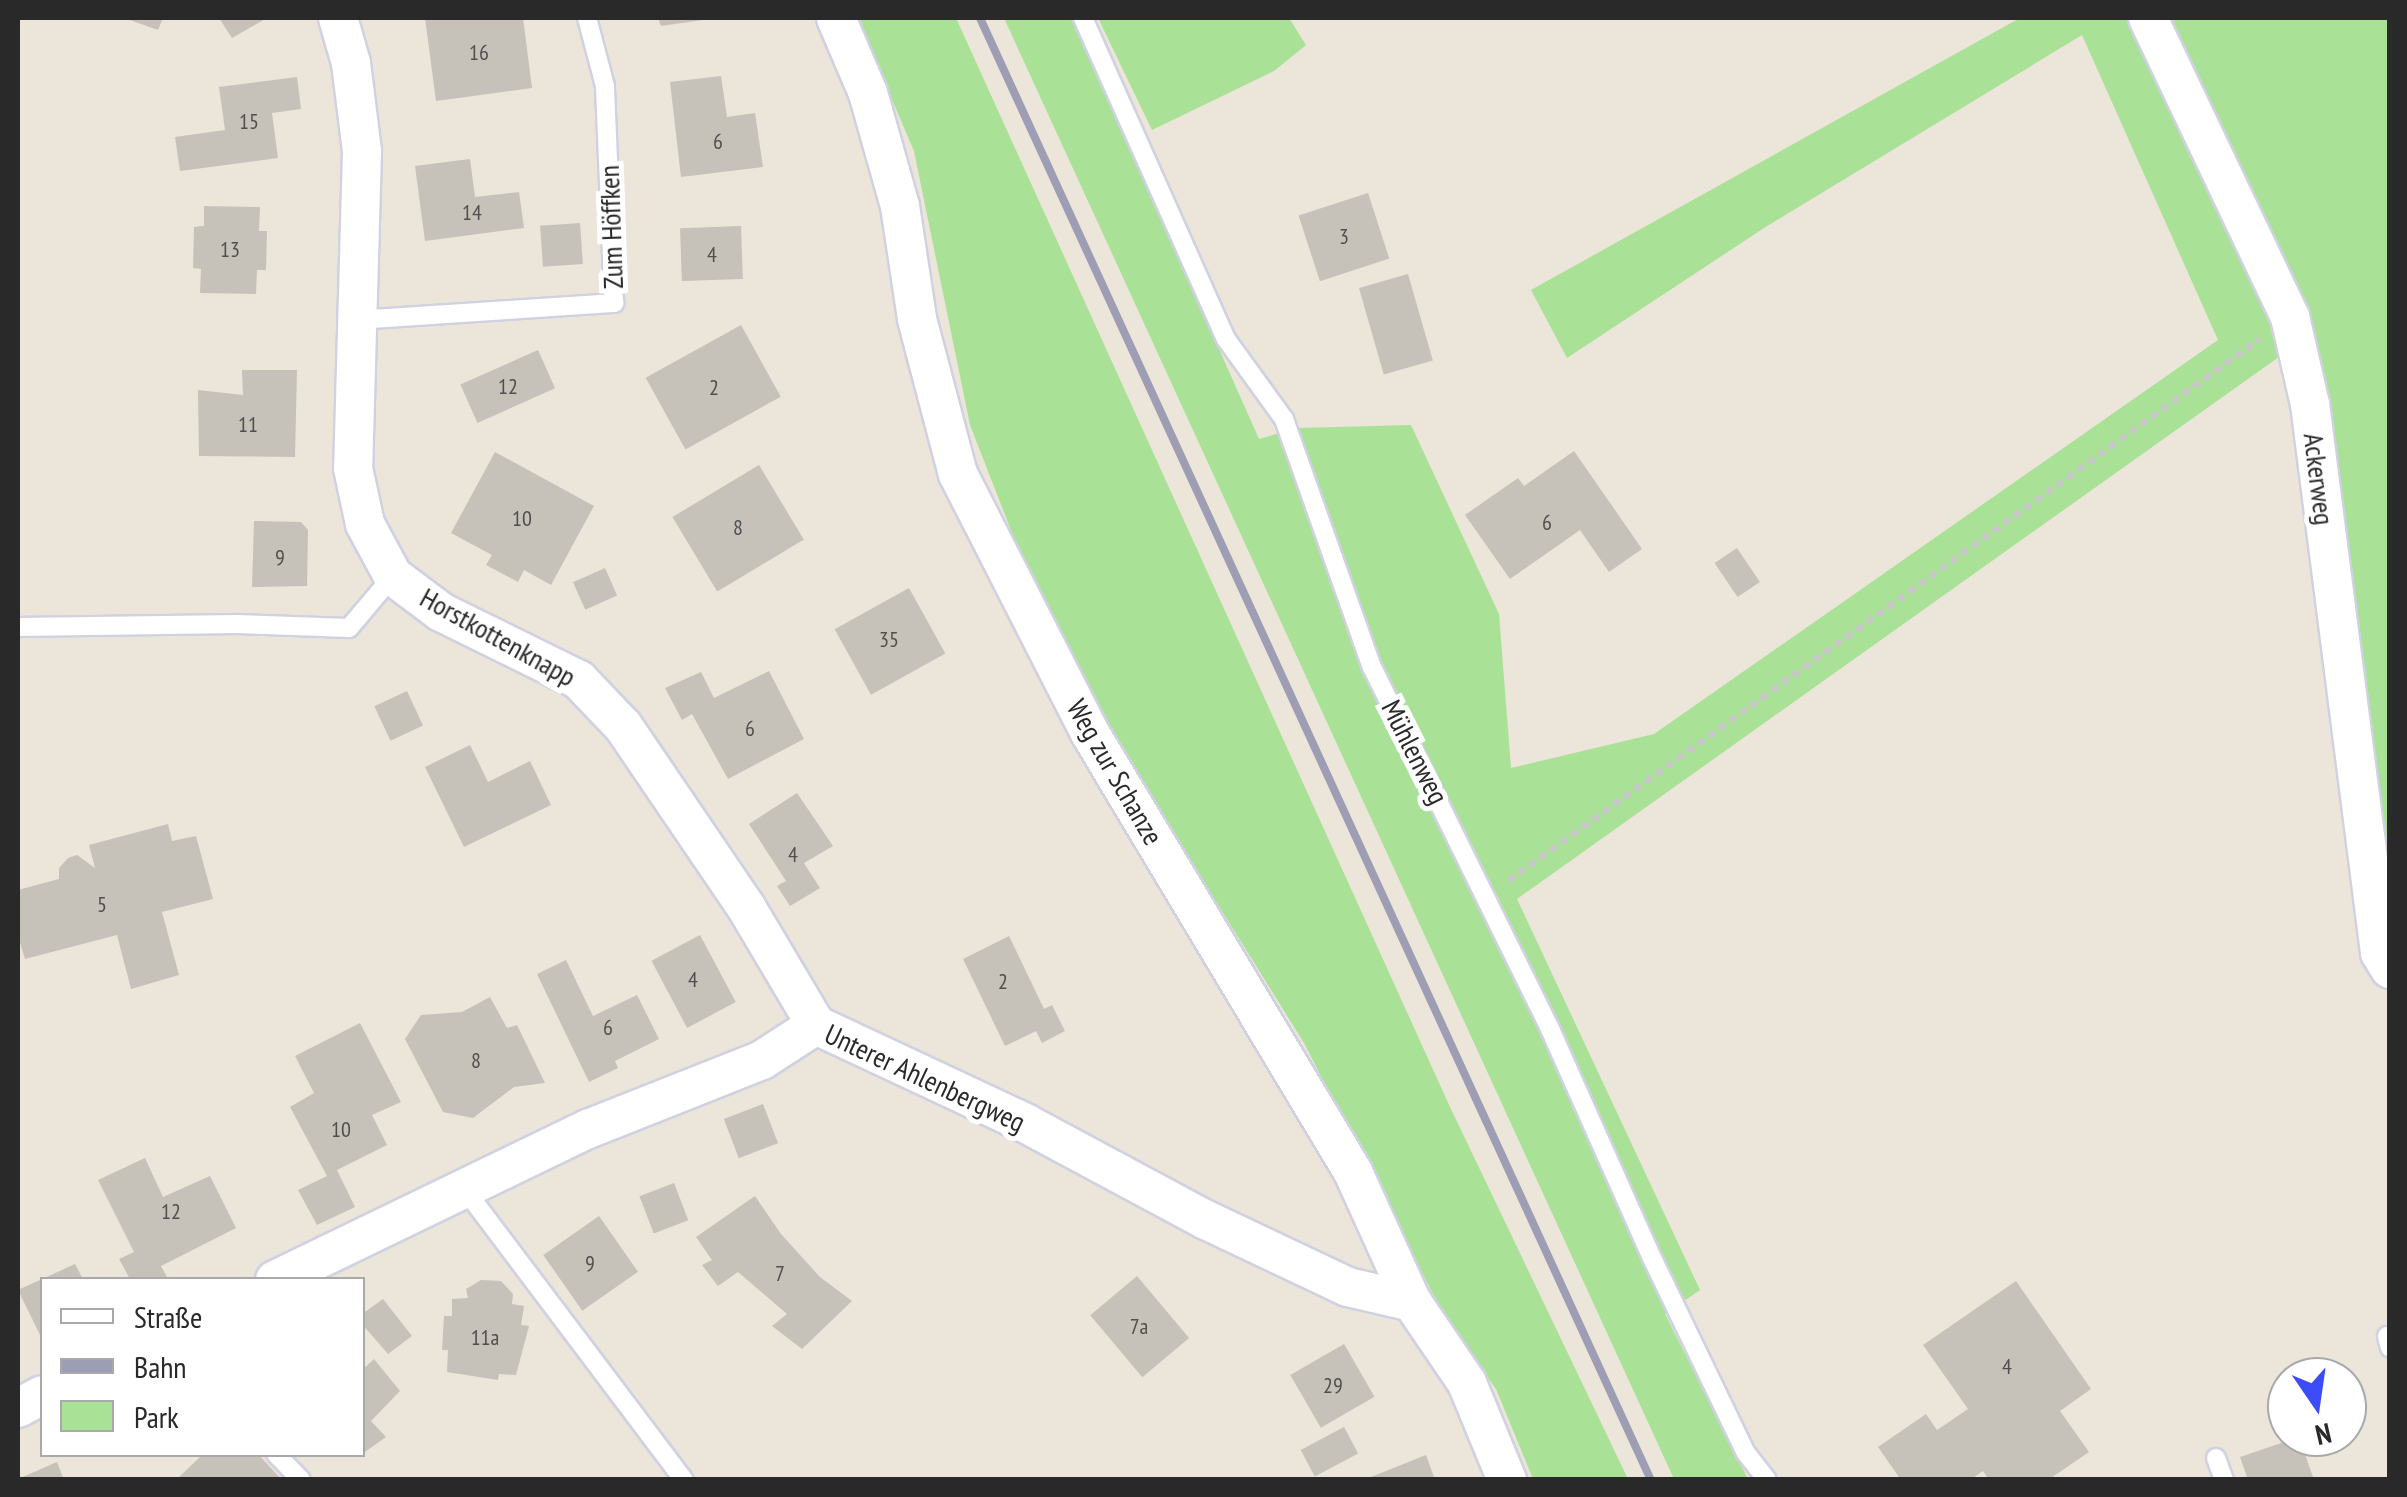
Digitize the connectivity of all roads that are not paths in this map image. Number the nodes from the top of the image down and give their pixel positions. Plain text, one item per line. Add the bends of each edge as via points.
1 (338, 18) edge
2 (587, 18) edge
3 (836, 18) edge
4 (1083, 18) edge
5 (2148, 18) edge
6 (358, 320) junction
7 (393, 576) junction
8 (18, 627) edge
9 (2390, 970) edge
10 (816, 1025) junction
11 (463, 1187) junction
12 (281, 1277) edge
13 (1412, 1302) junction
14 (40, 1396) edge
15 (18, 1408) edge
16 (279, 1457) edge
17 (2216, 1458) dead end
18 (301, 1480) edge
19 (684, 1480) edge
20 (1508, 1480) edge
21 (1767, 1480) edge
22 (2224, 1480) edge

1 - 6 street, Horstkottenknapp via 352,63 362,151
2 - 6 lane, Zum Höffken via 606,86 614,304
3 - 13 street, Weg zur Schanze via 868,93 900,206 917,319 958,474 1090,732 1354,1172
4 - 21 lane, Mühlenweg via 1226,339 1284,420 1372,667 1486,896 1686,1330 1746,1453
5 - 9 street, Ackerweg via 2290,318 2310,404 2380,953
6 - 7 street, Horstkottenknapp via 353,468 366,524
7 - 8 lane via 349,628
7 - 10 street, Horstkottenknapp via 440,612 580,680 623,726 746,907
10 - 11 street, Unterer Ahlenbergweg via 762,1060
10 - 13 street, Unterer Ahlenbergweg via 1348,1286
11 - 12 street, Unterer Ahlenbergweg
11 - 19 lane
13 - 20 street, Weg zur Schanze via 1467,1382
14 - 15 street
16 - 18 lane
17 - 22 lane

